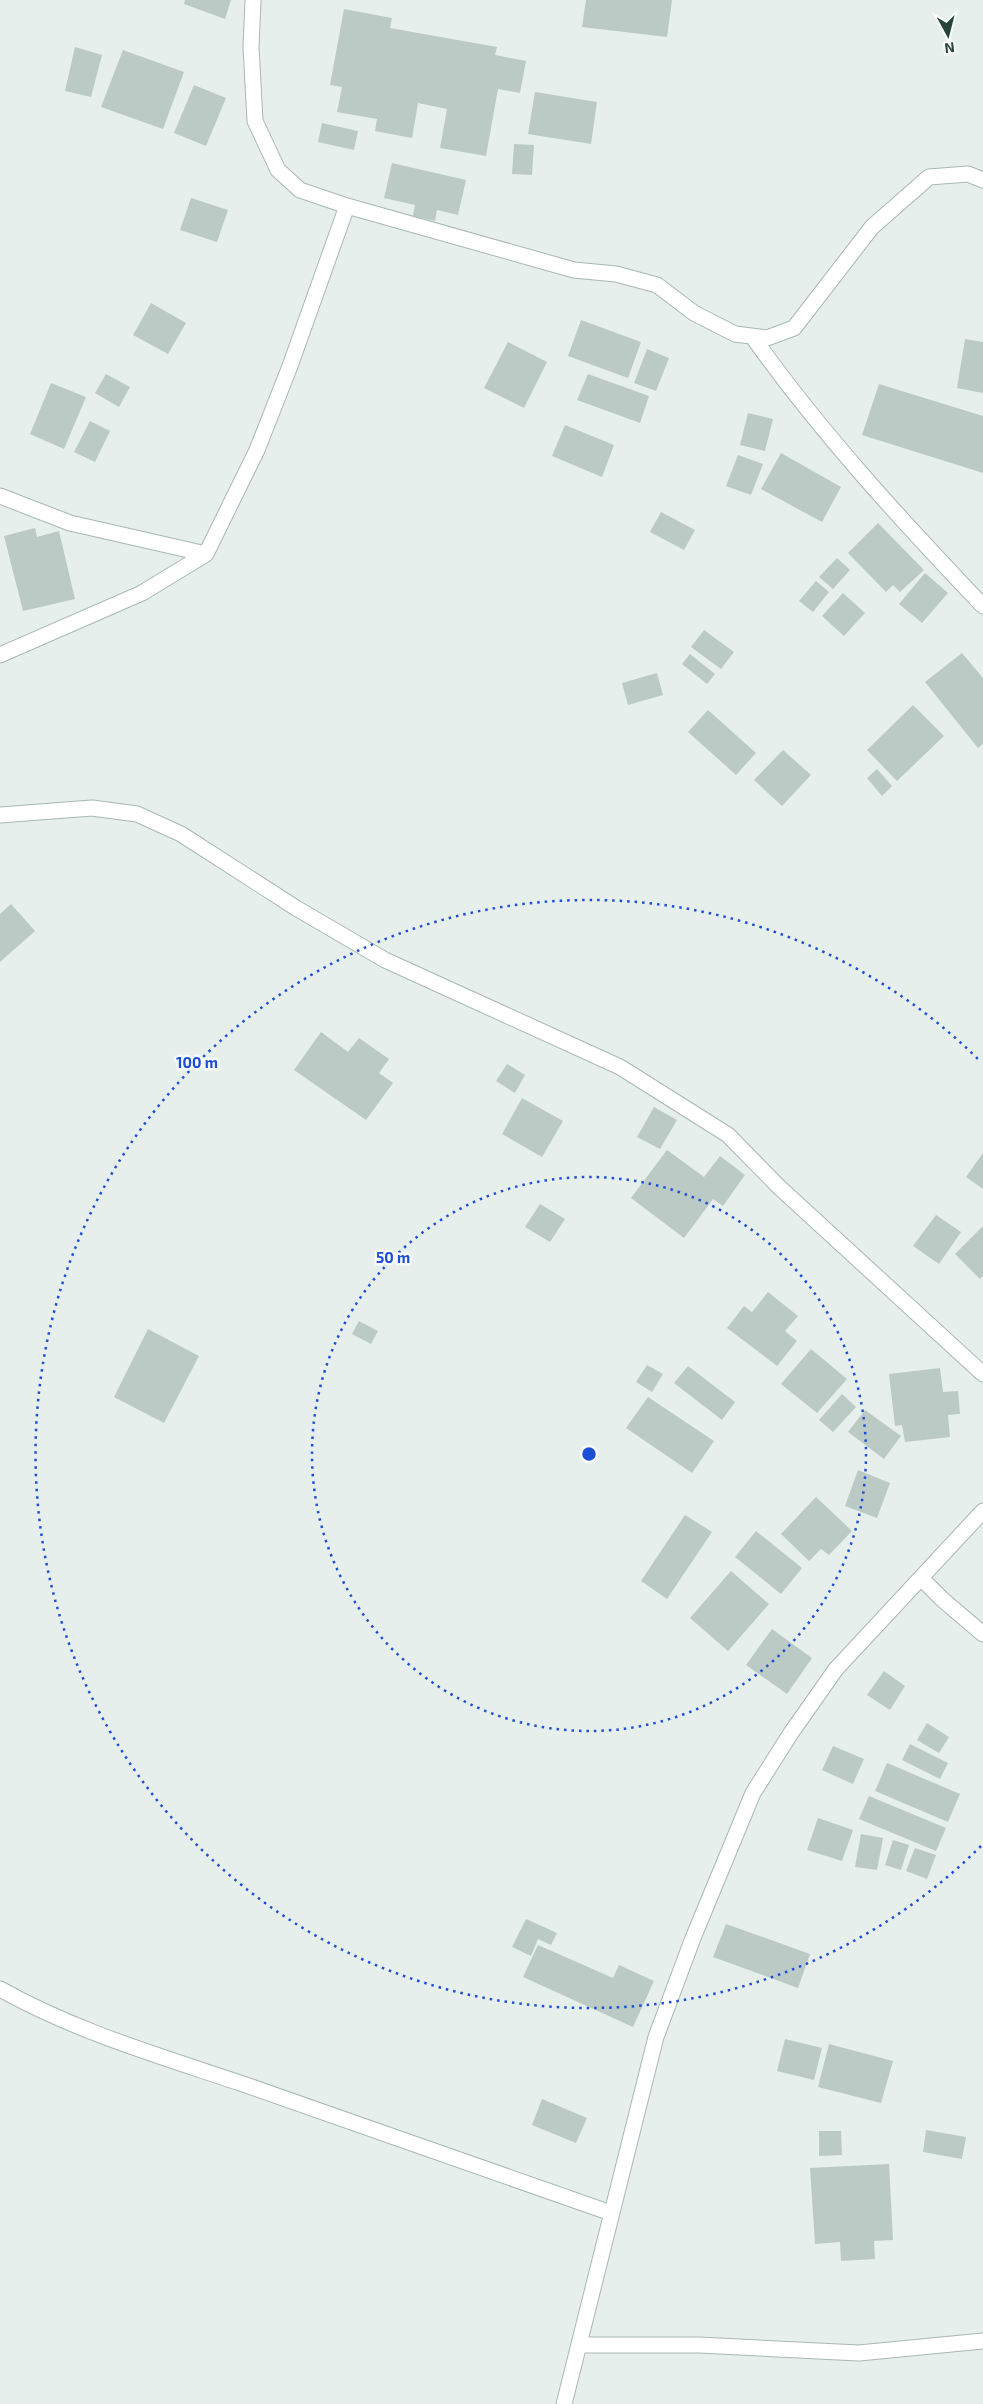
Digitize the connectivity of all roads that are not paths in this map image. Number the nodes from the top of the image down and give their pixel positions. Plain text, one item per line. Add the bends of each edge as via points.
1 (253, 0) edge
2 (983, 180) edge
3 (347, 206) junction
4 (752, 336) junction
5 (0, 496) edge
6 (206, 554) junction
7 (983, 606) edge
8 (0, 655) edge
9 (0, 815) edge
10 (983, 1374) edge
11 (983, 1512) edge
12 (921, 1578) junction
13 (983, 1634) edge
14 (0, 1990) edge
15 (611, 2213) junction
16 (983, 2341) edge
17 (579, 2345) junction
18 (564, 2404) edge

1 - 3 street via 251,47 255,121 278,170 300,190
2 - 4 street via 968,174 929,176 872,227 794,328 767,338
3 - 4 street via 574,270 616,274 657,285 694,313 735,334
3 - 6 street via 257,450
4 - 7 street via 784,381 835,442
5 - 6 street via 70,523
6 - 8 street via 142,593
9 - 10 street via 92,808 137,814 181,834 296,908 385,960 620,1067 728,1135
11 - 12 street
12 - 13 street
12 - 15 street via 836,1669 790,1733 753,1793 656,2037
14 - 15 street via 33,2008 122,2045
15 - 17 street
16 - 17 street via 859,2353 699,2345
17 - 18 street

